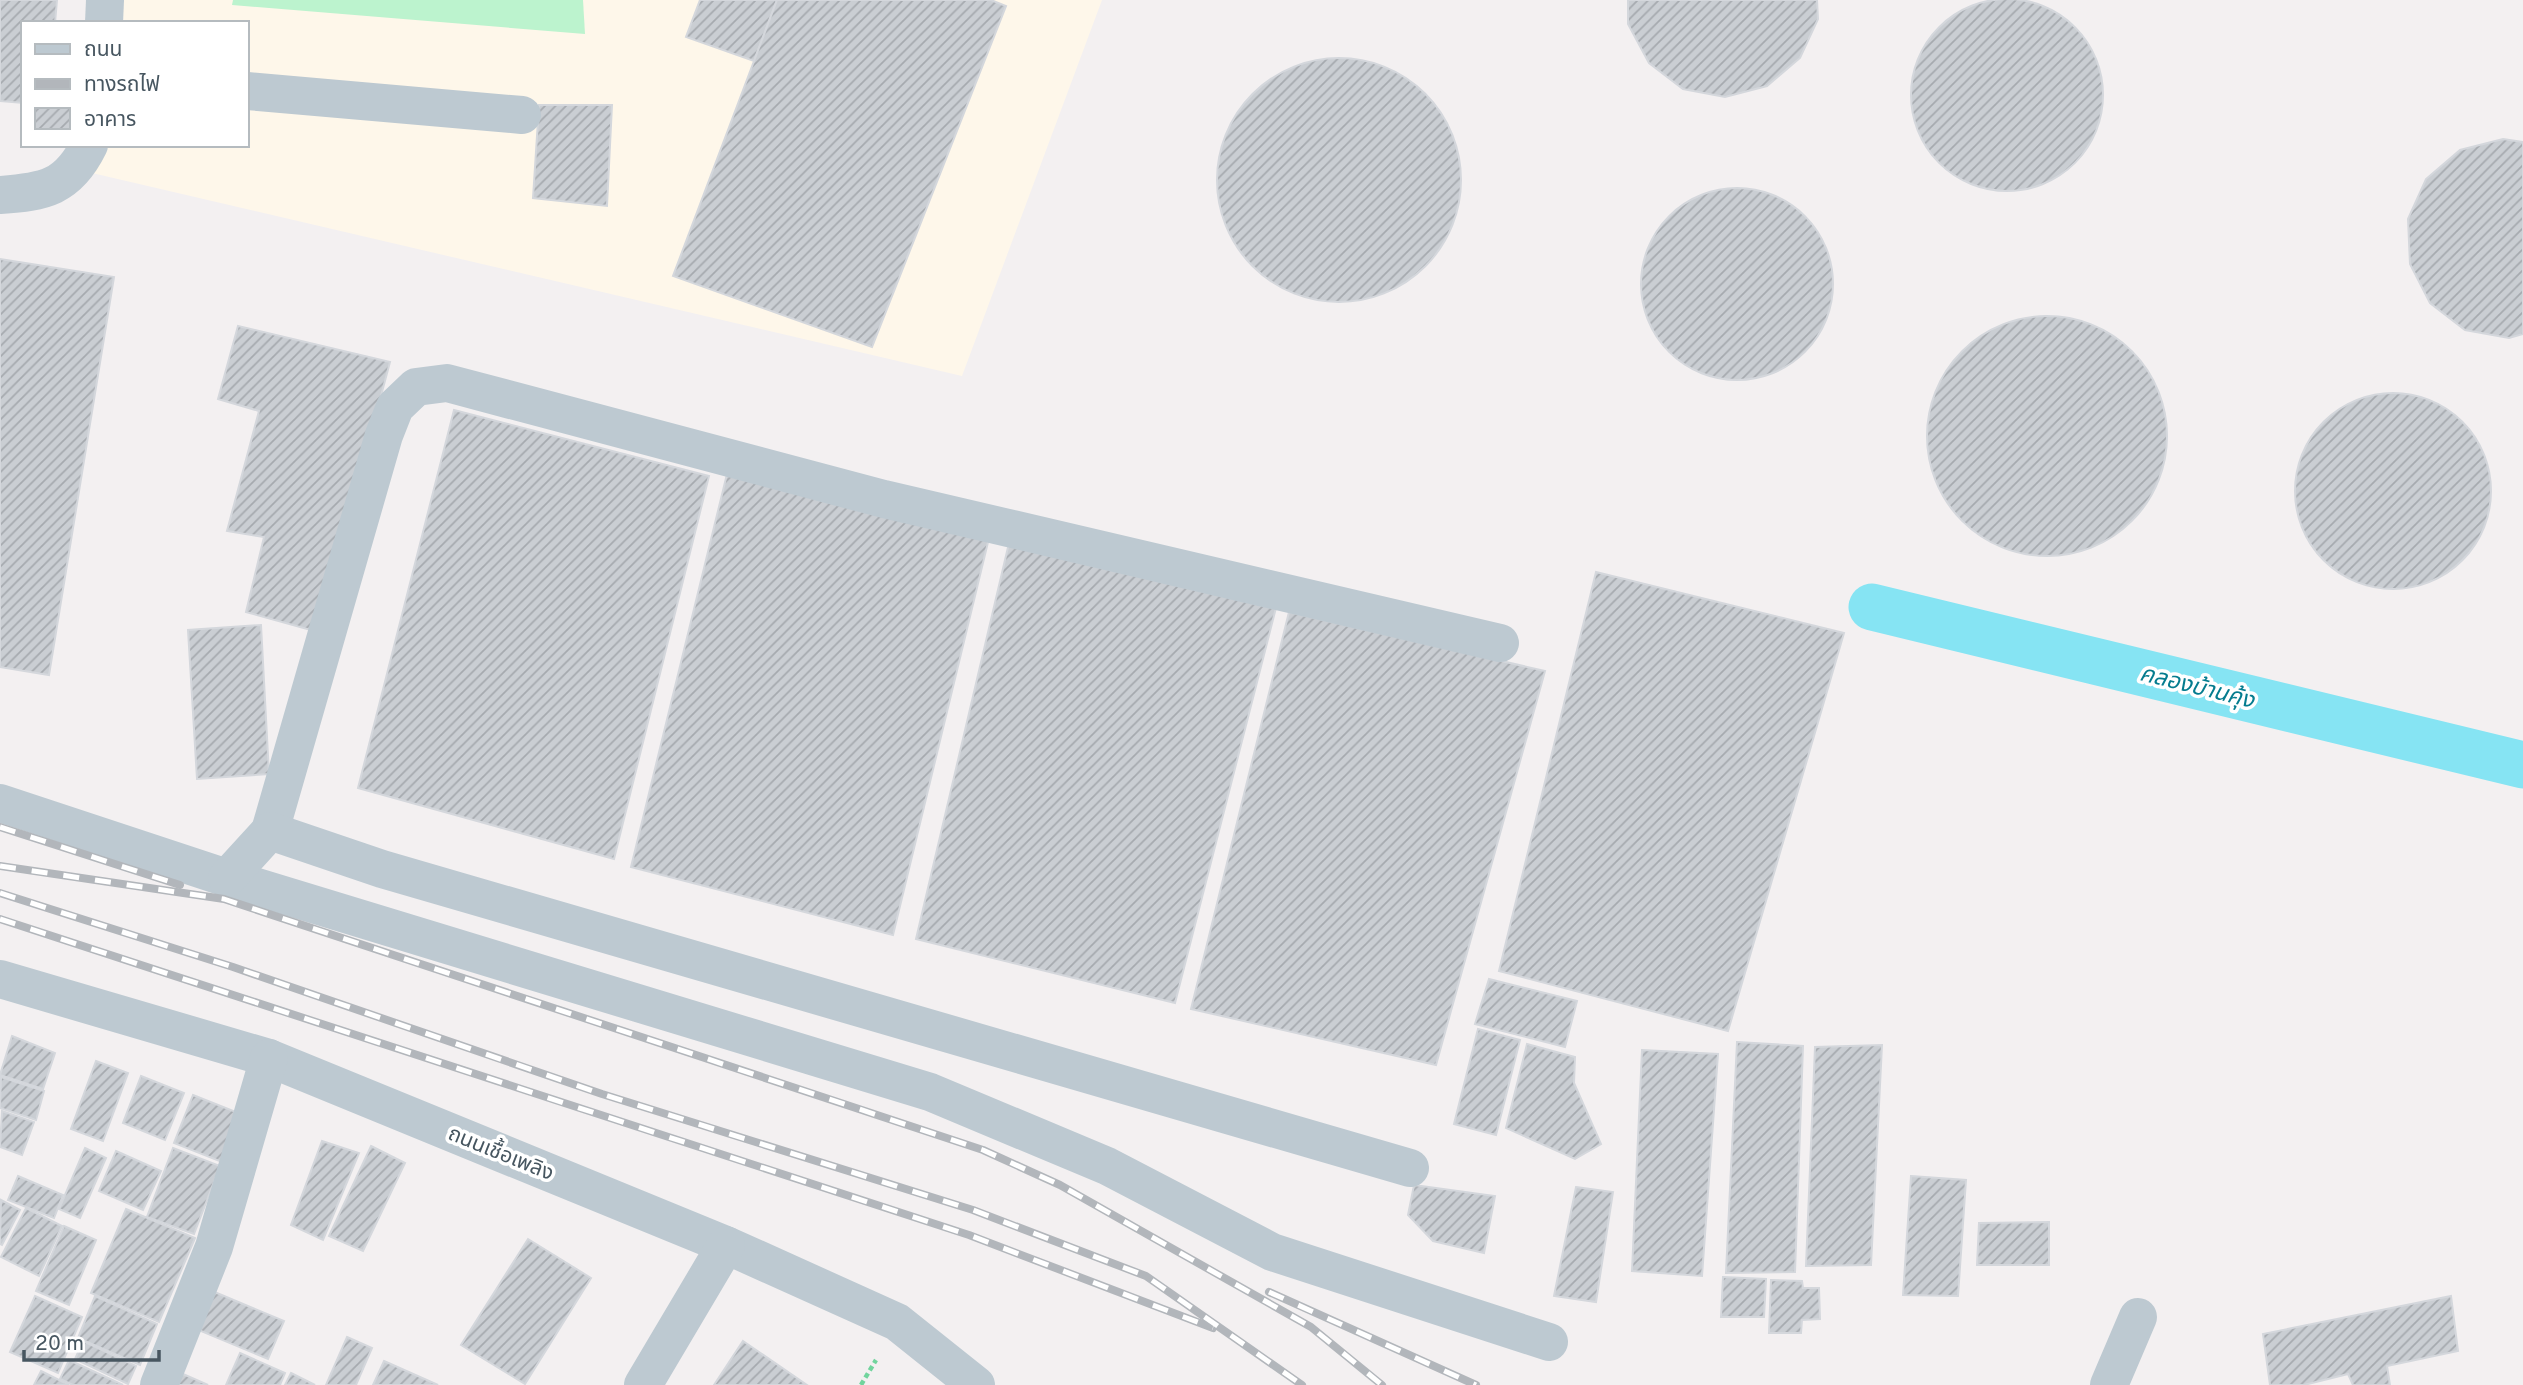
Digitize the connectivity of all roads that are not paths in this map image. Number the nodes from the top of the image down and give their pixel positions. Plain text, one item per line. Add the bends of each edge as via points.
1 (105, 0) edge
2 (104, 21) edge
3 (248, 91) edge
4 (522, 115) dead end
5 (88, 147) edge
6 (0, 195) edge
7 (1500, 643) dead end
8 (0, 803) edge
9 (270, 831) junction
10 (227, 878) junction
11 (0, 979) edge
12 (269, 1058) junction
13 (1410, 1168) dead end
14 (726, 1245) junction
15 (2138, 1317) dead end
16 (1549, 1342) dead end
17 (159, 1385) edge
18 (643, 1385) edge
19 (976, 1385) edge
20 (2109, 1385) edge

1 - 2 street
3 - 4 street
5 - 6 street via 81,162 53,187
7 - 9 street via 884,499 447,383 416,387 395,407 384,435
8 - 10 street
9 - 10 street
9 - 13 street via 382,869
10 - 16 street via 930,1092 1107,1166 1272,1252
11 - 12 street, ถนนเชื้อเพลิง
12 - 14 street, ถนนเชื้อเพลิง
12 - 17 street via 214,1247
14 - 18 street
14 - 19 street, ถนนเชื้อเพลิง via 897,1322
15 - 20 street

